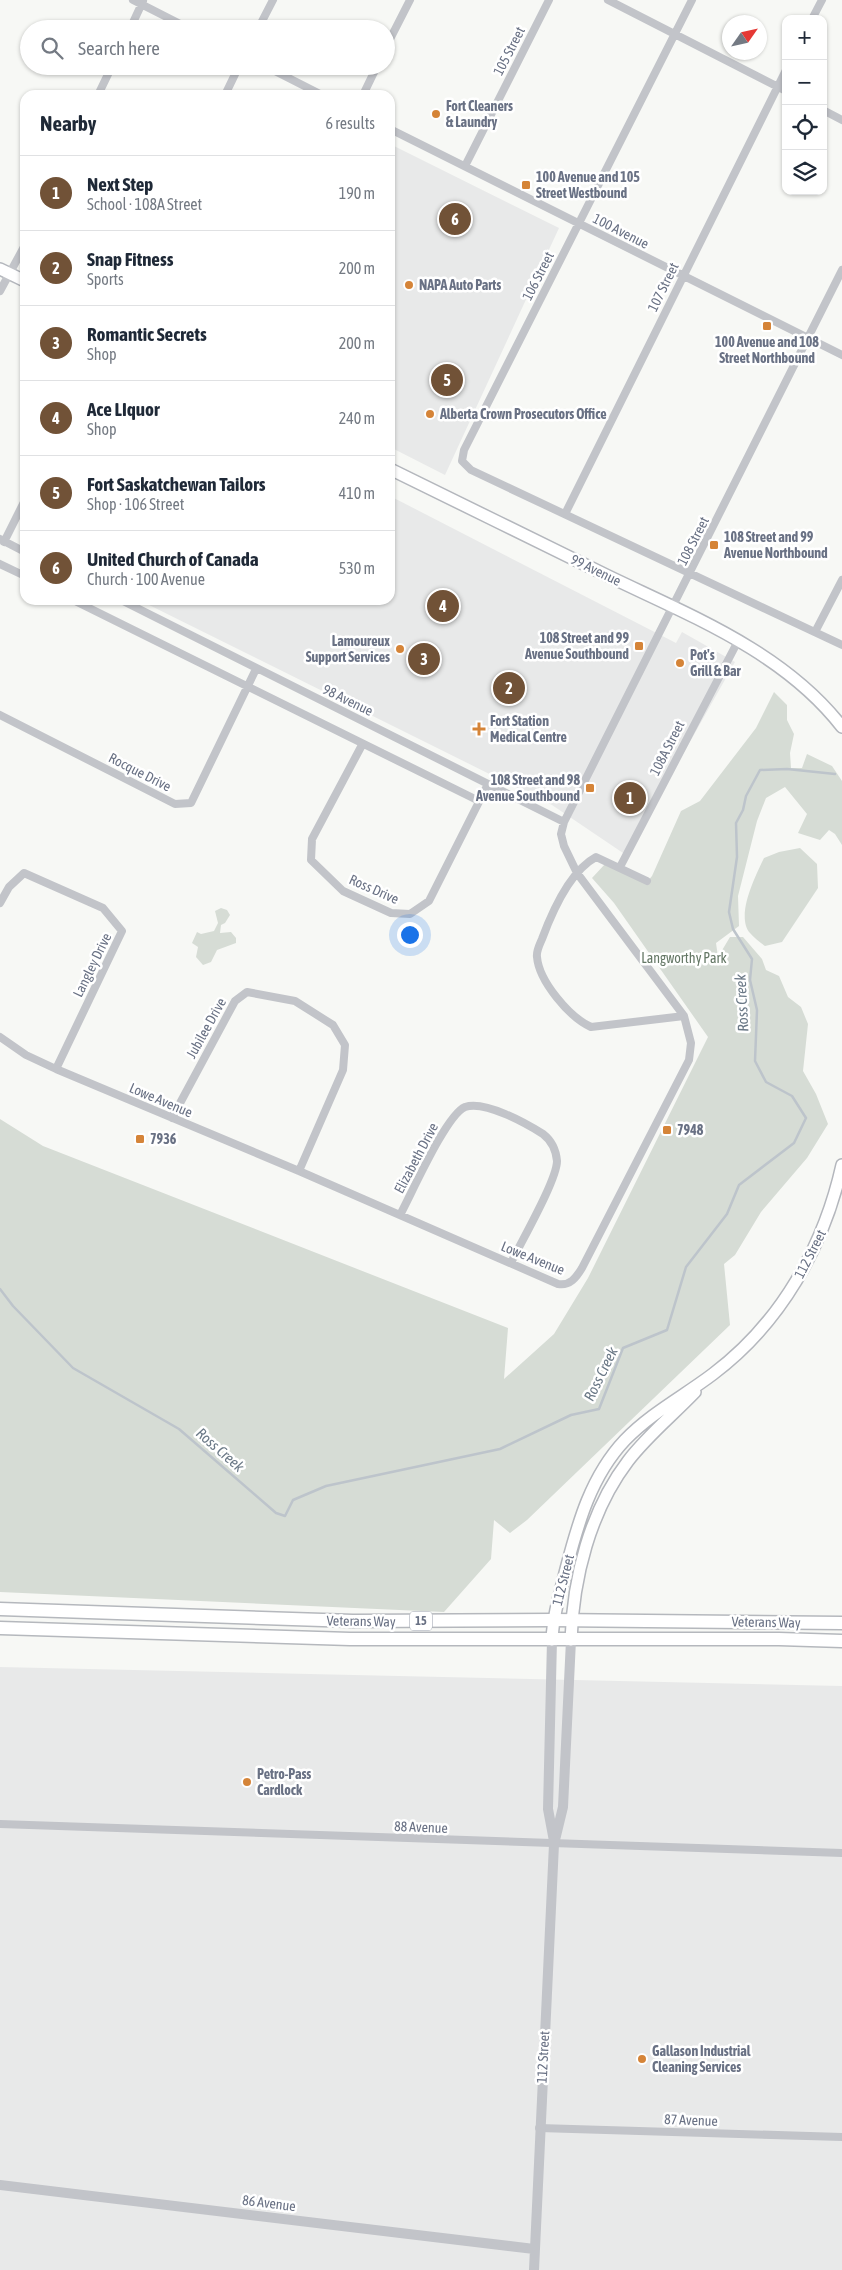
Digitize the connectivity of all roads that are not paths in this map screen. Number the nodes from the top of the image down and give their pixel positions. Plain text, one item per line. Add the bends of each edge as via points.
1 (133, 0) edge
2 (273, 0) edge
3 (410, 0) edge
4 (549, 0) edge
5 (608, 0) edge
6 (692, 0) edge
7 (822, 0) edge
8 (143, 2) edge
9 (814, 15) edge
10 (134, 20) edge
11 (174, 20) edge
12 (263, 20) edge
13 (395, 29) edge
14 (675, 33) junction
15 (108, 75) edge
16 (235, 75) edge
17 (283, 75) edge
18 (373, 75) edge
19 (782, 78) edge
20 (777, 87) junction
21 (782, 89) edge
22 (100, 90) edge
23 (227, 90) edge
24 (312, 90) edge
25 (365, 90) edge
26 (827, 112) edge
27 (842, 120) edge
28 (395, 132) edge
29 (464, 166) junction
30 (579, 224) junction
31 (20, 252) edge
32 (842, 270) edge
33 (4, 271) edge
34 (682, 276) junction
35 (20, 279) edge
36 (0, 291) edge
37 (808, 338) junction
38 (842, 355) edge
39 (395, 471) edge
40 (20, 509) edge
41 (565, 514) junction
42 (2, 541) edge
43 (20, 550) edge
44 (0, 564) edge
45 (691, 572) junction
46 (20, 574) edge
47 (842, 580) edge
48 (83, 605) edge
49 (131, 605) edge
50 (671, 606) junction
51 (815, 632) junction
52 (738, 641) junction
53 (842, 645) edge
54 (256, 669) junction
55 (247, 687) junction
56 (0, 716) edge
57 (842, 726) edge
58 (362, 745) junction
59 (488, 784) junction
60 (479, 801) junction
61 (564, 822) junction
62 (620, 867) junction
63 (577, 873) junction
64 (647, 881) dead end
65 (0, 903) edge
66 (684, 1016) junction
67 (0, 1037) edge
68 (56, 1069) junction
69 (172, 1118) junction
70 (842, 1165) edge
71 (299, 1171) junction
72 (400, 1215) junction
73 (511, 1263) junction
74 (714, 1373) junction
75 (0, 1609) edge
76 (553, 1620) junction
77 (571, 1621) junction
78 (842, 1623) edge
79 (0, 1628) edge
80 (552, 1640) junction
81 (571, 1640) junction
82 (842, 1641) edge
83 (0, 1824) edge
84 (554, 1844) junction
85 (842, 1853) edge
86 (539, 2128) junction
87 (842, 2137) edge
88 (0, 2185) edge
89 (534, 2249) junction
90 (534, 2270) edge

1 - 8 street
2 - 12 street
3 - 13 street
4 - 29 street, 105 Street
5 - 14 street
6 - 14 street, 106 Street
7 - 9 street
8 - 10 street
8 - 11 street
14 - 20 street
14 - 30 street, 106 Street
15 - 22 street
16 - 23 street
17 - 24 street
18 - 25 street
19 - 20 street, 107 Street
20 - 21 street
20 - 34 street, 107 Street
26 - 27 street
28 - 29 street, 100 Avenue
29 - 30 street, 100 Avenue
30 - 34 street, 100 Avenue
30 - 41 street, 106 Street via 462,456 464,465 471,470
31 - 33 street
32 - 37 street, 108 Street
33 - 35 main road
33 - 36 street
34 - 37 street, 100 Avenue
34 - 41 street, 107 Street
37 - 38 street, 100 Avenue
37 - 45 street, 108 Street
39 - 50 main road, 99 Avenue
40 - 42 street
41 - 45 street
42 - 43 street
44 - 46 street
45 - 50 street, 108 Street
45 - 51 street
47 - 51 street
48 - 55 street
49 - 54 street, 98 Avenue
50 - 52 main road, 99 Avenue
50 - 61 street, 108 Street
51 - 53 street
52 - 57 main road, 99 Avenue via 796,679
52 - 62 street, 108A Street
54 - 55 street, Rocque Drive
54 - 59 street, 98 Avenue
55 - 56 street, Rocque Drive via 191,803 175,804
55 - 58 street
58 - 60 street
58 - 60 street, Ross Drive via 312,839 311,860 343,891 391,913 410,914 429,901
59 - 60 street, Ross Drive
59 - 61 street, 98 Avenue
61 - 63 street, Lowe Avenue via 561,834 564,846
62 - 63 street via 596,856
62 - 64 street
63 - 66 street, Lowe Avenue
63 - 66 street via 552,913 536,954 541,975 578,1021 591,1027
65 - 68 street, Langley Drive via 9,887 24,873 103,908 122,931
66 - 73 street, Lowe Avenue via 691,1043 690,1060 579,1273 568,1284 562,1285
67 - 68 street, Lowe Avenue via 26,1055
68 - 69 street, Lowe Avenue
69 - 71 street, Lowe Avenue
69 - 71 street, Jubilee Drive via 235,1001 247,992 295,1001 333,1025 345,1045 343,1070
70 - 74 main road, 112 Street via 824,1225 796,1281 760,1330
71 - 72 street, Lowe Avenue
72 - 73 street, Lowe Avenue
72 - 73 street, Elizabeth Drive via 450,1120 466,1107 494,1110 543,1134 551,1142 556,1156 554,1176
74 - 76 main road, 112 Street via 639,1427 601,1472 583,1511
74 - 77 main road, 112 Street via 629,1460 606,1494 583,1560
75 - 76 main road, Veterans Way / 15 via 354,1621
76 - 77 main road, Veterans Way / 15
76 - 80 main road, 112 Street
77 - 78 main road, Veterans Way / 15
77 - 81 main road, 112 Street
79 - 80 main road, Veterans Way / 15 via 350,1639
80 - 81 main road, Veterans Way / 15
80 - 84 street, 112 Street via 548,1809
81 - 82 main road, Veterans Way / 15
81 - 84 street, 112 Street via 563,1807
83 - 84 street, 88 Avenue
84 - 85 street, 88 Avenue
84 - 86 street, 112 Street
86 - 87 street, 87 Avenue
86 - 89 street, 112 Street
88 - 89 street, 86 Avenue
89 - 90 street, 112 Street

